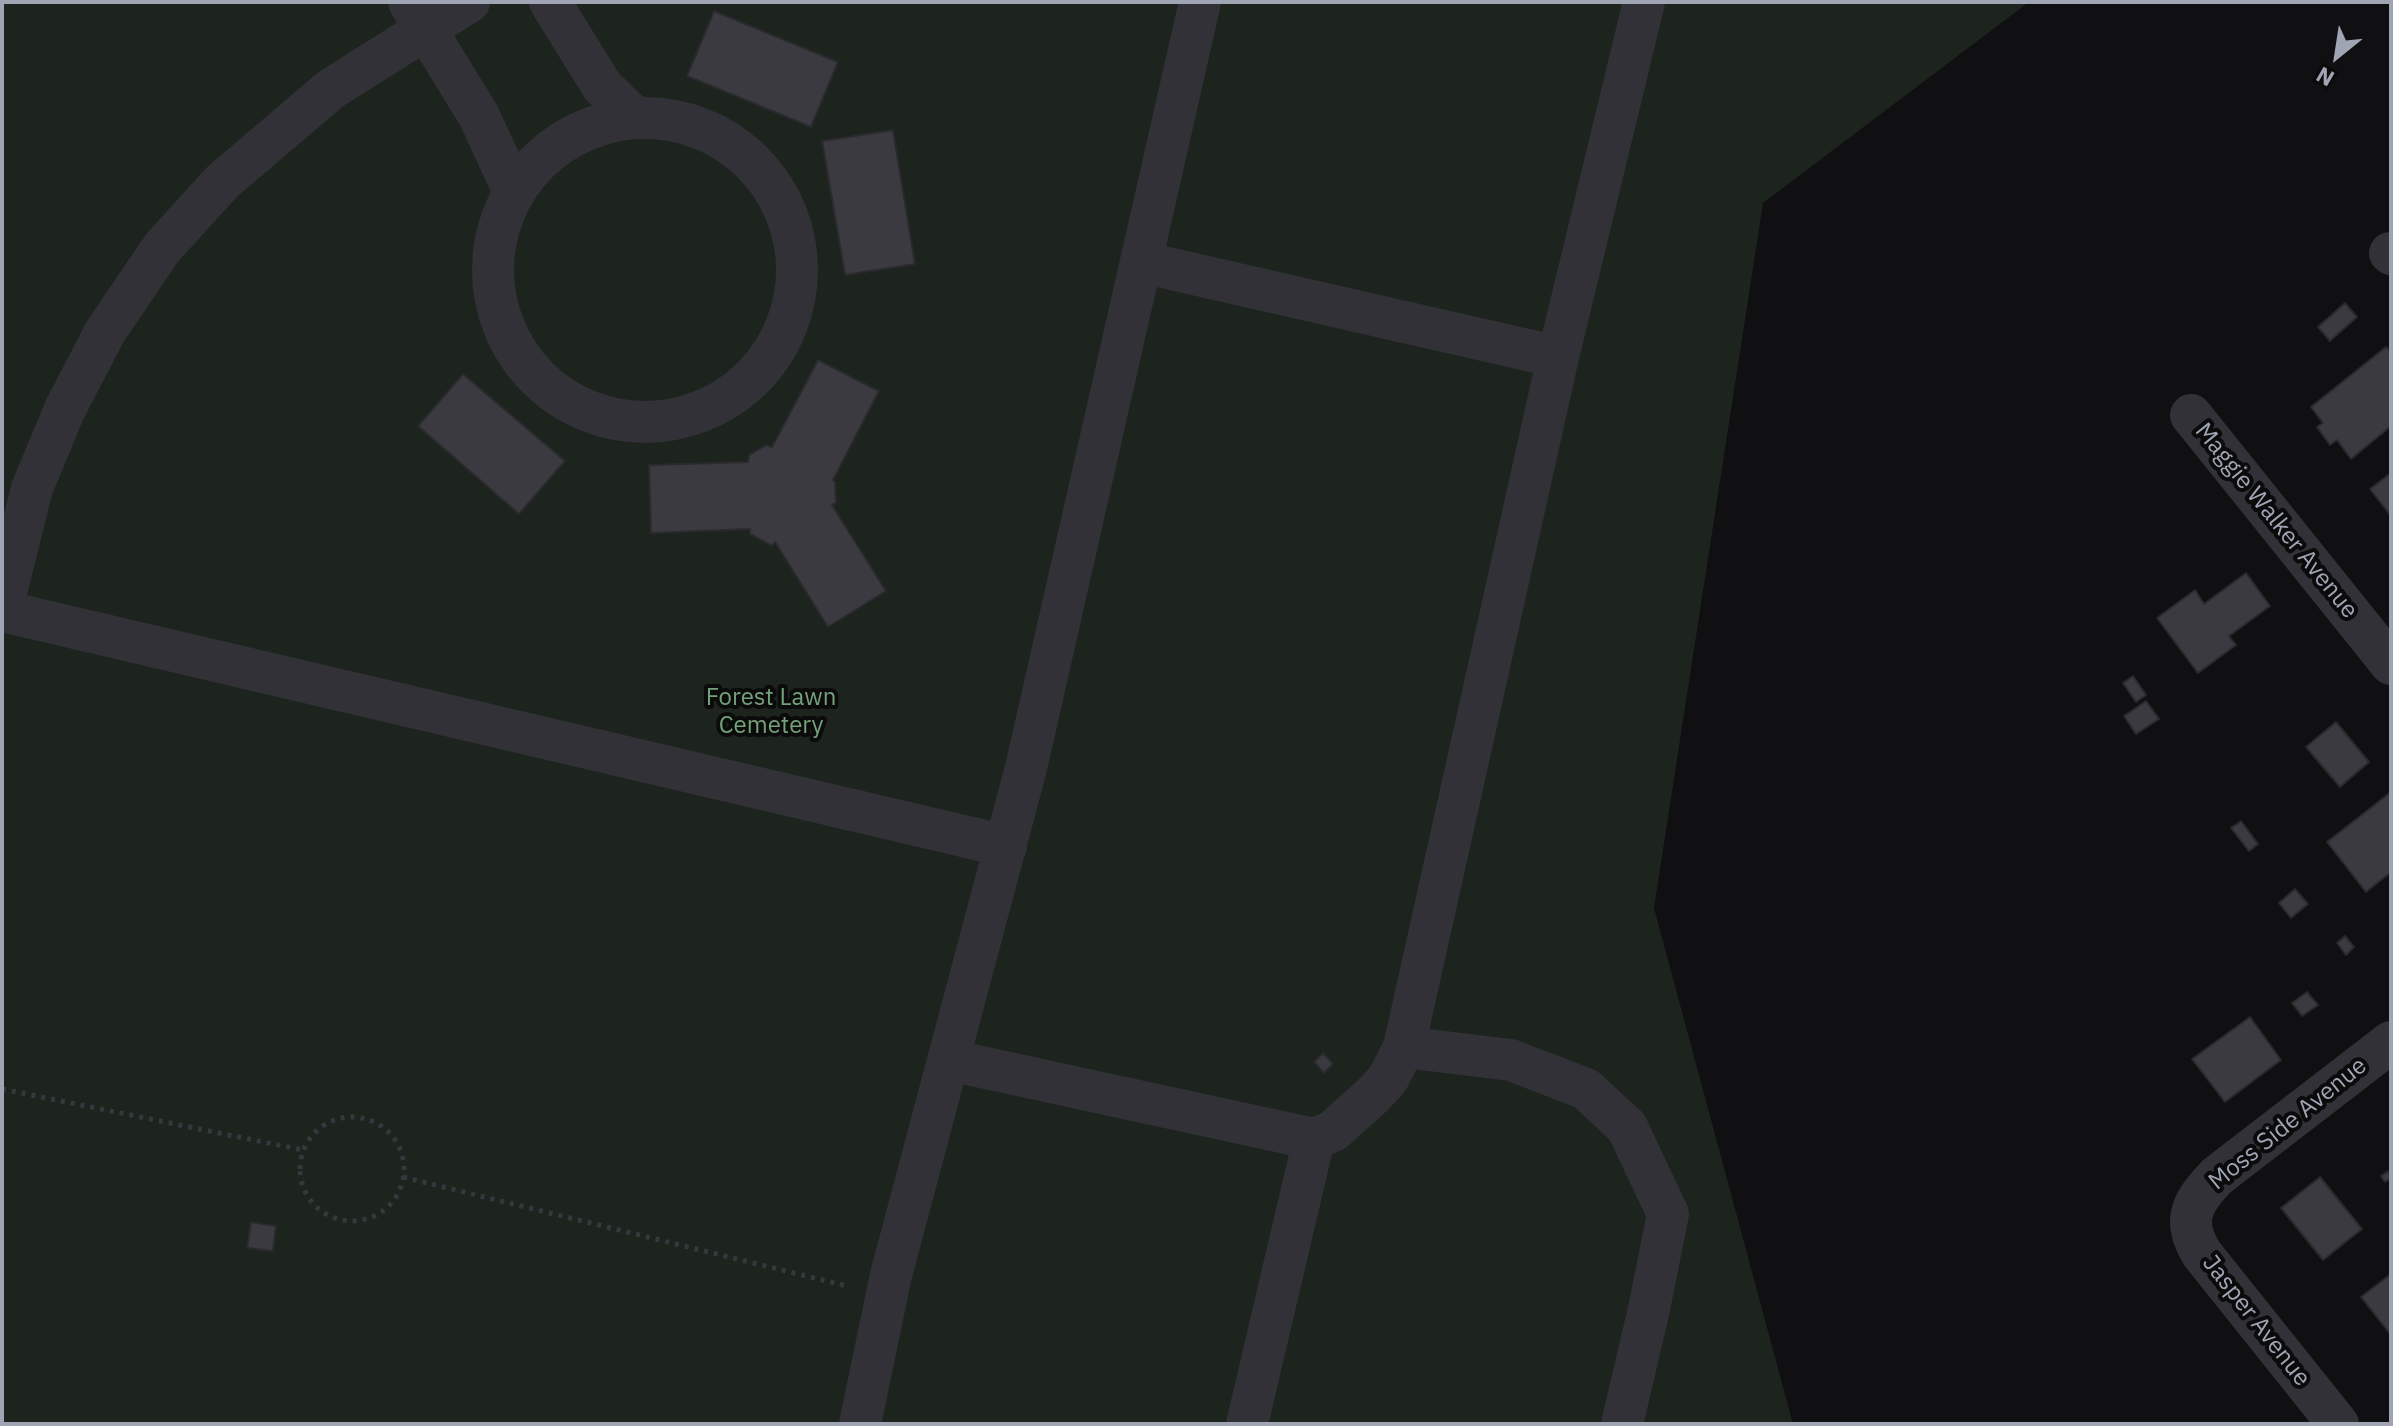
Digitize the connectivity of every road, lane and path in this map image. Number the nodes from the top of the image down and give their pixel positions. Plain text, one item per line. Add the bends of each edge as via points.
1 (469, 2) edge
2 (550, 2) edge
3 (1200, 2) edge
4 (1644, 2) edge
5 (418, 16) edge
6 (635, 118) junction
7 (514, 192) junction
8 (1141, 262) junction
9 (1558, 357) junction
10 (2191, 415) dead end
11 (2, 610) edge
12 (2391, 664) edge
13 (1006, 846) junction
14 (1404, 1047) junction
15 (2385, 1058) edge
16 (949, 1060) junction
17 (2, 1089) edge
18 (1314, 1139) junction
19 (303, 1150) junction
20 (403, 1177) junction
21 (2192, 1211) joint
22 (887, 1296) junction
23 (860, 1424) edge
24 (1247, 1424) edge
25 (1622, 1424) edge
26 (2338, 1424) edge

1 - 5 street
2 - 6 street via 602,86
3 - 8 street
4 - 9 street
5 - 7 street via 479,116
5 - 11 street via 222,182 162,248 105,332 65,409 32,488
6 - 7 street via 599,125 565,140 537,162
6 - 7 street via 680,122 722,139 757,167 782,204 792,233 796,292 784,335 759,372 725,401 683,418 638,423 594,414 554,393 523,361 501,322 492,277 497,233
8 - 9 street
8 - 13 street
9 - 14 street
10 - 12 street, Maggie Walker Avenue
11 - 13 street
13 - 16 street
14 - 18 street via 1388,1079 1372,1096 1333,1131
14 - 25 street via 1511,1060 1586,1089 1627,1127 1668,1214
15 - 21 street, Moss Side Avenue via 2217,1176
16 - 18 street
16 - 22 street
17 - 19 path
18 - 24 street
19 - 20 path via 324,1124 357,1116 387,1130 398,1144
19 - 20 path via 301,1184 322,1212 338,1219 373,1217 398,1193
20 - 22 path
21 - 26 street, Jasper Avenue via 2191,1232 2202,1254
22 - 23 street

